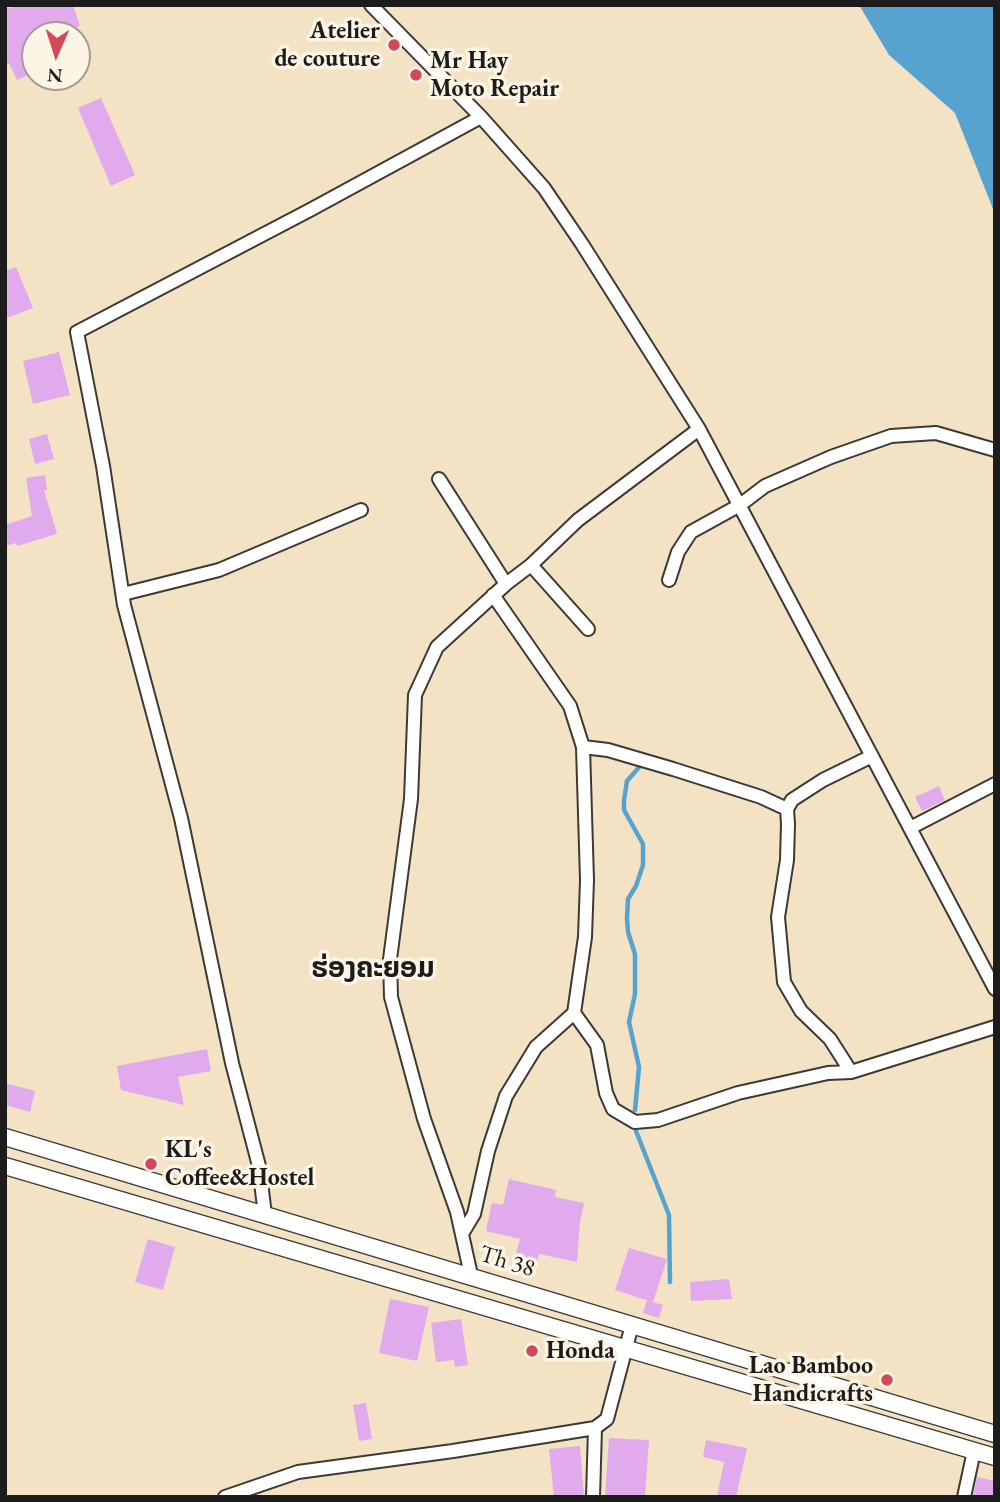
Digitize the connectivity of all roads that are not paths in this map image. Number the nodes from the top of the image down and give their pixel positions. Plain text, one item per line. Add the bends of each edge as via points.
1 (371, 5) edge
2 (481, 117) junction
3 (699, 429) junction
4 (995, 450) edge
5 (439, 479) dead end
6 (740, 505) junction
7 (361, 510) dead end
8 (531, 565) junction
9 (669, 580) dead end
10 (506, 583) junction
11 (122, 594) junction
12 (493, 595) junction
13 (588, 629) dead end
14 (583, 747) junction
15 (872, 756) junction
16 (995, 784) edge
17 (786, 809) junction
18 (909, 828) junction
19 (995, 989) edge
20 (575, 1013) junction
21 (995, 1027) edge
22 (851, 1072) junction
23 (5, 1137) edge
24 (5, 1166) edge
25 (265, 1214) junction
26 (462, 1234) junction
27 (471, 1275) junction
28 (632, 1325) junction
29 (625, 1349) junction
30 (595, 1428) junction
31 (995, 1434) edge
32 (974, 1451) junction
33 (995, 1457) edge
34 (225, 1497) edge
35 (593, 1497) edge
36 (964, 1497) edge

1 - 2 street
2 - 3 street via 544,188
2 - 11 street via 78,332
3 - 6 street
3 - 8 street via 578,520
4 - 6 street via 936,433 891,436 765,486
5 - 10 street
6 - 9 street via 691,532
6 - 15 street
7 - 11 street via 219,570
8 - 10 street
8 - 13 street
10 - 12 street
11 - 25 street via 184,831 259,1167
12 - 14 street via 570,706
12 - 26 street via 437,647 415,695 411,799 390,959 391,997
14 - 17 street via 673,769
14 - 20 street via 587,903
15 - 17 street via 823,780
15 - 18 street
16 - 18 street
17 - 22 street via 787,860 778,917 784,982 801,1011 830,1039
18 - 19 street
20 - 22 street via 597,1045 613,1109 635,1122 658,1120 738,1093
20 - 26 street via 536,1047 506,1096 474,1214
21 - 22 street
23 - 25 street, Th 38
24 - 29 street, Th 38
25 - 27 street, Th 38
26 - 27 street
27 - 28 street, Th 38
28 - 29 street
28 - 31 street, Th 38
29 - 30 street via 607,1419
29 - 32 street, Th 38
30 - 34 street via 298,1472
30 - 35 street
32 - 33 street, Th 38
32 - 36 street

